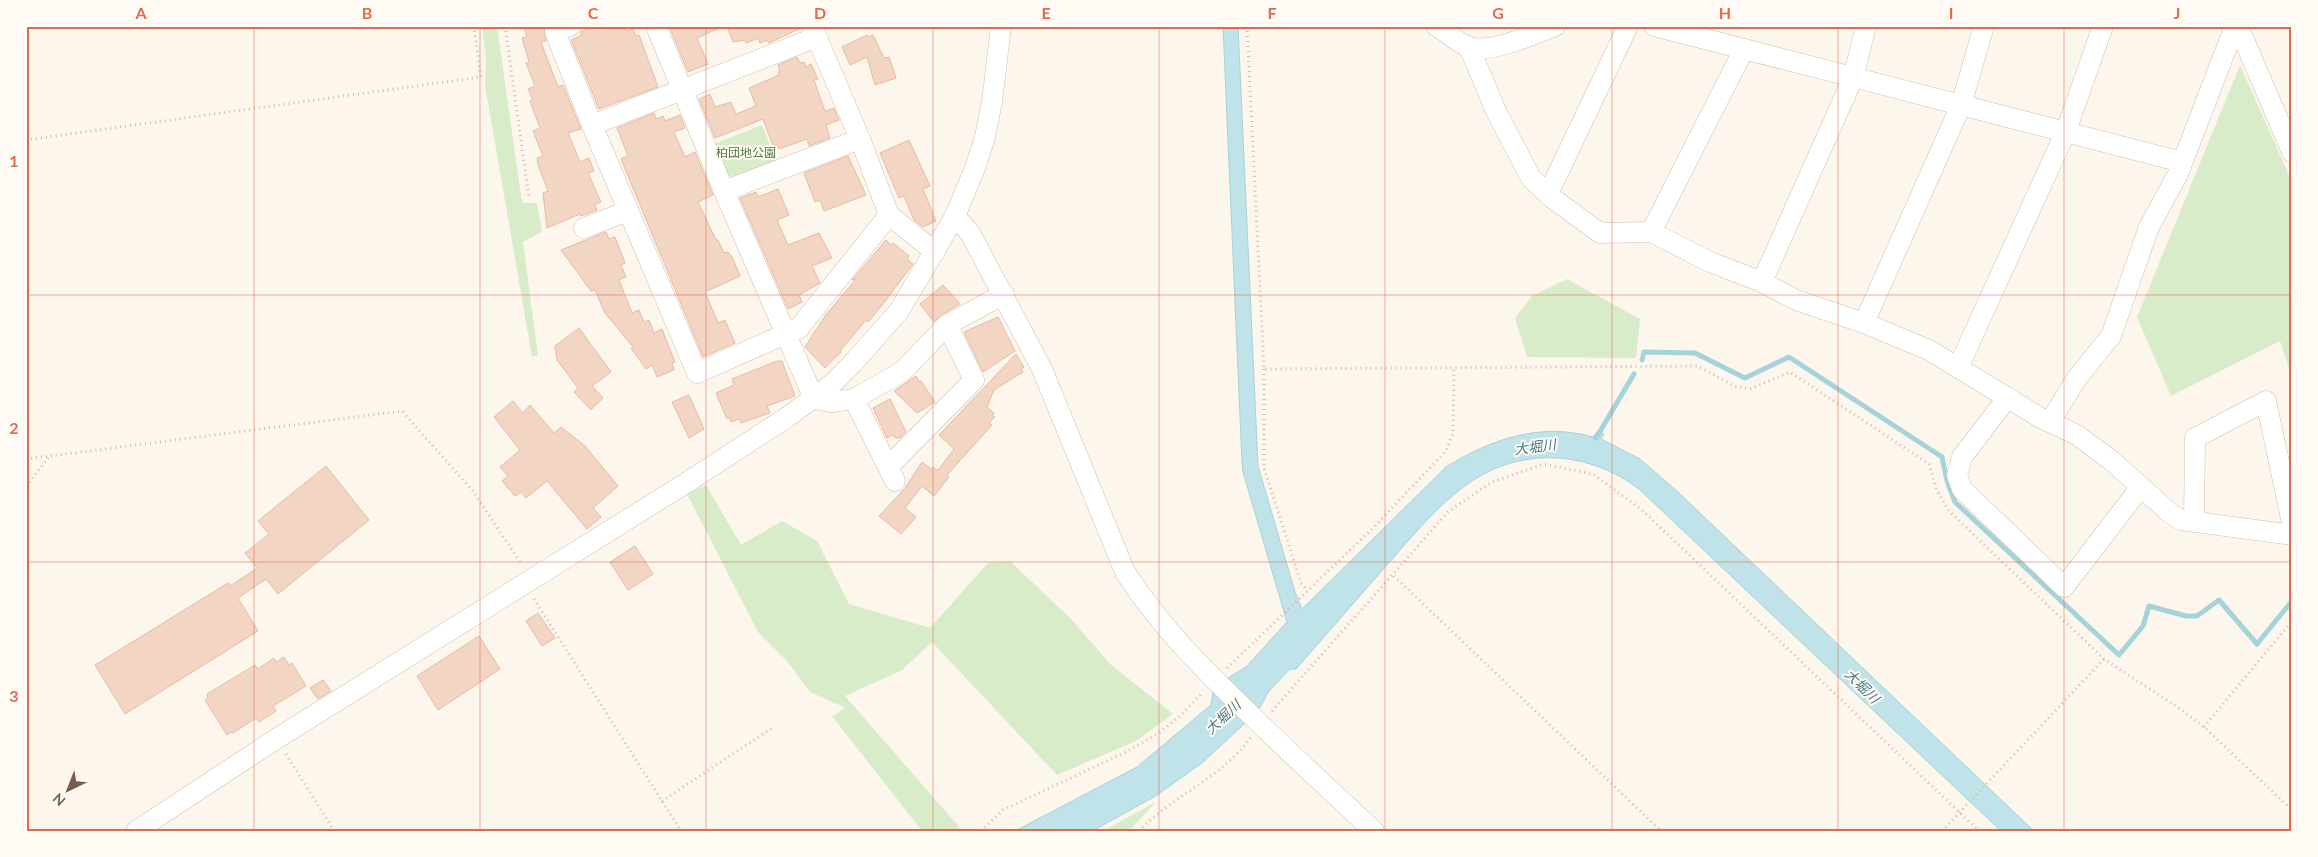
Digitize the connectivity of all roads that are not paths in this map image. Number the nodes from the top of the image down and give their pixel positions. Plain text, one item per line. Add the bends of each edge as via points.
1 (570, 26) edge
2 (656, 26) edge
3 (1001, 26) edge
4 (1436, 26) edge
5 (1556, 26) edge
6 (1628, 26) edge
7 (1654, 26) edge
8 (1866, 26) edge
9 (1984, 26) edge
10 (2103, 26) edge
11 (2235, 26) edge
12 (2238, 26) edge
13 (814, 32) edge
14 (1469, 47) junction
15 (1744, 49) junction
16 (1852, 78) junction
17 (682, 89) junction
18 (1961, 105) junction
19 (592, 125) junction
20 (2066, 131) junction
21 (860, 139) junction
22 (2292, 152) edge
23 (2182, 162) junction
24 (724, 191) junction
25 (1548, 194) junction
26 (628, 211) junction
27 (889, 215) junction
28 (954, 216) junction
29 (584, 228) dead end
30 (1651, 232) junction
31 (935, 252) junction
32 (1762, 282) junction
33 (1004, 294) junction
34 (1864, 323) junction
35 (947, 325) junction
36 (786, 334) junction
37 (1958, 368) junction
38 (2008, 397) junction
39 (814, 399) junction
40 (854, 399) junction
41 (2050, 422) junction
42 (2140, 488) junction
43 (2194, 522) junction
44 (2292, 523) edge
45 (2292, 535) edge
46 (136, 831) edge
47 (1374, 831) edge

1 - 19 street via 555,32
2 - 17 street
3 - 28 street via 985,137
4 - 14 street
5 - 14 street via 1496,47
6 - 25 street
7 - 15 street
8 - 16 street
9 - 18 street
10 - 20 street
11 - 23 street
12 - 22 street
13 - 17 street
13 - 21 street
14 - 25 street via 1496,111 1531,178
15 - 16 street
15 - 30 street
16 - 18 street
16 - 32 street
17 - 19 street
17 - 24 street
18 - 20 street
18 - 34 street
19 - 26 street
20 - 23 street
20 - 37 street
21 - 24 street
21 - 27 street
23 - 41 street via 2149,228 2111,336 2077,378
24 - 36 street
25 - 30 street via 1600,234
26 - 29 street
26 - 36 street via 696,373
27 - 31 street
27 - 36 street via 798,328
28 - 31 street
28 - 33 street via 970,233
30 - 32 street via 1710,262
31 - 39 street via 899,311 853,363
32 - 34 street via 1796,300
33 - 35 street
33 - 47 street via 1042,369 1125,572 1142,598 1177,642 1216,682
34 - 37 street via 1929,350
35 - 40 street via 904,371
35 - 40 street via 974,380 892,474
36 - 39 street
37 - 38 street
38 - 41 street
38 - 42 street via 1962,457 1957,475 1962,489 2064,587
39 - 40 street via 831,402
39 - 46 street
41 - 42 street via 2077,435 2112,461
42 - 43 street via 2170,514
43 - 44 street via 2195,438 2266,401
43 - 45 street

